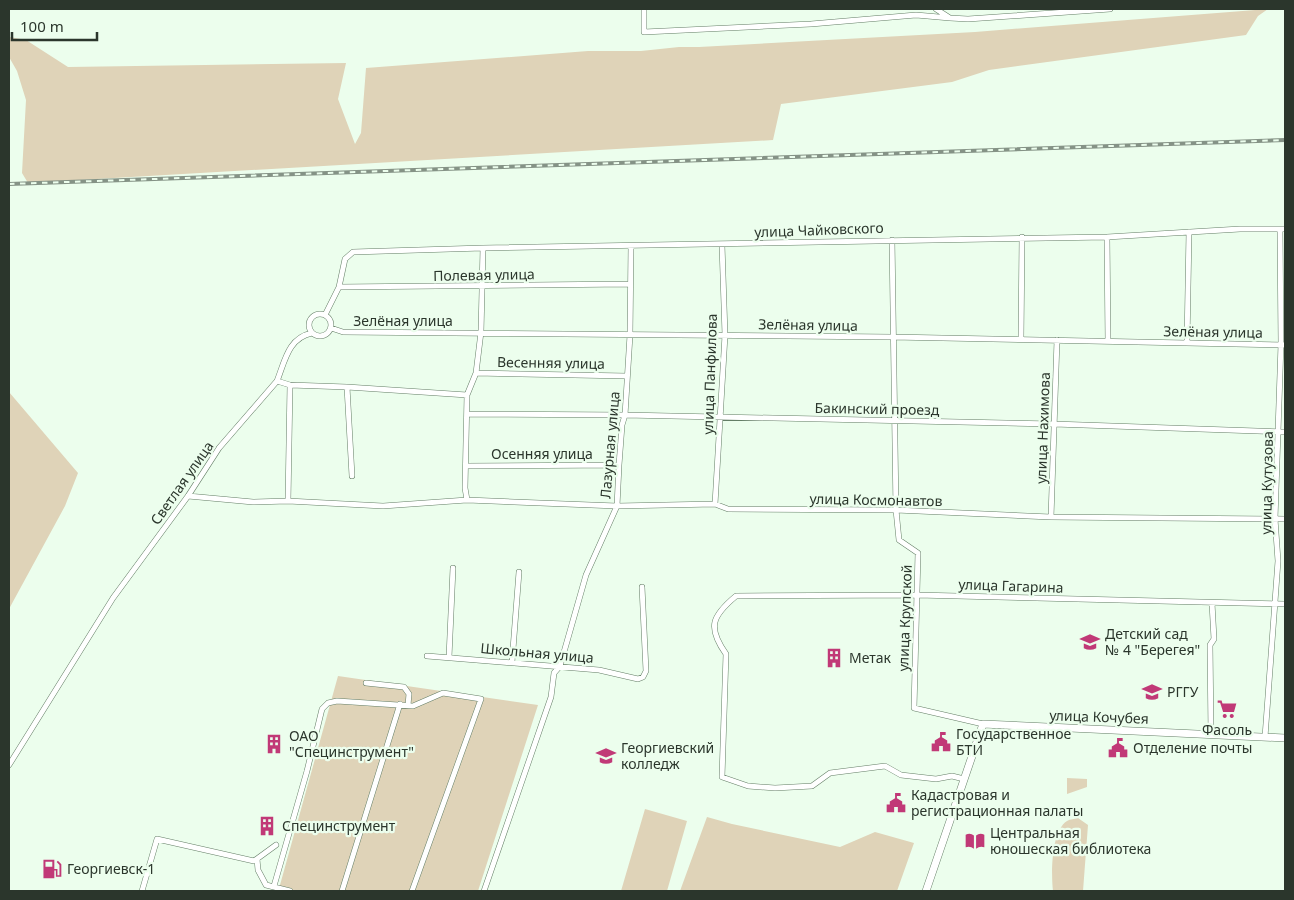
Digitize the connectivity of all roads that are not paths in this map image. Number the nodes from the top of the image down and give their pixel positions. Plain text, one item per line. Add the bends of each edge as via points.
1 (644, 9) edge
2 (924, 9) edge
3 (936, 9) edge
4 (1110, 9) edge
5 (916, 15) junction
6 (950, 18) junction
7 (1283, 229) edge
8 (1189, 232) junction
9 (1107, 236) junction
10 (1022, 237) junction
11 (892, 240) junction
12 (722, 244) junction
13 (631, 246) junction
14 (483, 248) junction
15 (629, 284) junction
16 (482, 287) junction
17 (339, 288) junction
18 (325, 315) junction
19 (331, 328) junction
20 (481, 332) junction
21 (312, 333) junction
22 (630, 335) junction
23 (725, 335) junction
24 (892, 337) junction
25 (1021, 339) junction
26 (1057, 340) junction
27 (1108, 341) junction
28 (1187, 343) junction
29 (1283, 344) edge
30 (476, 373) junction
31 (627, 376) junction
32 (276, 381) junction
33 (290, 385) junction
34 (347, 387) junction
35 (467, 395) junction
36 (468, 414) junction
37 (625, 415) junction
38 (720, 418) junction
39 (895, 421) junction
40 (1054, 424) junction
41 (1279, 432) junction
42 (1285, 432) edge
43 (618, 465) junction
44 (466, 466) junction
45 (352, 476) dead end
46 (188, 496) junction
47 (467, 500) junction
48 (288, 501) junction
49 (715, 504) junction
50 (617, 506) junction
51 (896, 510) junction
52 (1051, 517) junction
53 (1275, 519) junction
54 (1285, 519) edge
55 (453, 568) dead end
56 (519, 572) dead end
57 (642, 587) dead end
58 (917, 595) junction
59 (1212, 603) junction
60 (1276, 604) junction
61 (1285, 604) edge
62 (427, 656) dead end
63 (449, 657) junction
64 (512, 662) junction
65 (560, 666) junction
66 (366, 683) dead end
67 (400, 704) junction
68 (408, 705) junction
69 (914, 708) joint
70 (983, 724) junction
71 (1211, 734) junction
72 (1266, 737) junction
73 (1285, 738) edge
74 (9, 765) edge
75 (964, 779) junction
76 (276, 845) dead end
77 (257, 859) junction
78 (274, 886) junction
79 (142, 891) edge
80 (290, 891) edge
81 (342, 891) edge
82 (412, 891) edge
83 (484, 891) edge
84 (926, 891) edge

1 - 5 street via 644,32
2 - 5 street
3 - 6 street
4 - 6 street
5 - 6 street
7 - 8 street, улица Чайковского
7 - 29 street, улица Кутузова
8 - 9 street, улица Чайковского
8 - 28 street
9 - 10 street, улица Чайковского
9 - 27 street
10 - 11 street, улица Чайковского
10 - 25 street
11 - 12 street, улица Чайковского
11 - 24 street, улица Крупской
12 - 13 street, улица Чайковского
12 - 23 street, улица Панфилова
13 - 14 street, улица Чайковского
13 - 15 street, Лазурная улица
14 - 16 street
14 - 17 street, улица Чайковского via 353,252 345,259
15 - 16 street, Полевая улица
15 - 22 street, Лазурная улица
16 - 17 street, Полевая улица
16 - 20 street
17 - 18 street
18 - 19 street
18 - 21 street via 311,318 309,328
19 - 20 street, Зелёная улица via 343,332
19 - 21 street via 323,336
20 - 22 street, Зелёная улица
20 - 30 street
21 - 32 street, Светлая улица via 302,335 292,344
22 - 23 street, Зелёная улица
22 - 31 street, Лазурная улица
23 - 24 street, Зелёная улица
23 - 38 street, улица Панфилова
24 - 25 street, Зелёная улица
24 - 39 street, улица Крупской
25 - 26 street, Зелёная улица
26 - 27 street, Зелёная улица
26 - 40 street, улица Нахимова
27 - 28 street, Зелёная улица
28 - 29 street, Зелёная улица
29 - 41 street, улица Кутузова
30 - 31 street, Весенняя улица
30 - 35 street
31 - 37 street, Лазурная улица
32 - 33 street
32 - 46 street, Светлая улица via 220,448
33 - 34 street
33 - 48 street
34 - 35 street
34 - 45 street
35 - 36 street
36 - 37 street, Бакинский проезд
36 - 44 street
37 - 38 street, Бакинский проезд
37 - 43 street, Лазурная улица
38 - 39 street, Бакинский проезд
38 - 49 street, улица Панфилова
39 - 40 street, Бакинский проезд
39 - 51 street, улица Крупской
40 - 41 street, Бакинский проезд
40 - 52 street, улица Нахимова
41 - 42 street, Бакинский проезд
41 - 53 street, улица Кутузова
43 - 44 street, Осенняя улица
43 - 50 street, Лазурная улица
44 - 47 street
46 - 48 street, улица Космонавтов via 253,502
46 - 74 street, Светлая улица via 113,598
47 - 48 street, улица Космонавтов via 384,506
47 - 50 street, улица Космонавтов
49 - 50 street, улица Космонавтов
49 - 51 street, улица Космонавтов via 728,510
50 - 65 street, Лазурная улица via 586,575
51 - 52 street, улица Космонавтов
51 - 58 street, улица Крупской via 899,540 918,553
52 - 53 street, улица Космонавтов
53 - 54 street, улица Космонавтов
53 - 60 street, улица Кутузова via 1278,561
55 - 63 street
56 - 64 street
57 - 65 street, Школьная улица via 646,671 643,677 638,679
58 - 59 street, улица Гагарина
58 - 69 street, улица Крупской
58 - 75 street, улица Гагарина via 736,596 724,606 714,619 718,643 726,654 722,777 748,786 812,786 830,773 885,766 900,774
59 - 60 street, улица Гагарина
59 - 71 street
60 - 61 street, улица Гагарина
60 - 72 street, улица Кутузова
62 - 63 street, Школьная улица
63 - 64 street, Школьная улица
64 - 65 street, Школьная улица
65 - 83 street, Лазурная улица via 554,673 551,697
66 - 68 street via 404,687 409,694
67 - 68 street
67 - 78 street via 337,701 322,709
67 - 81 street
68 - 82 street via 413,706 443,693 480,699
69 - 70 street, улица Кочубея
70 - 71 main road, улица Кочубея
70 - 75 main road
71 - 72 main road, улица Кочубея
72 - 73 main road, улица Кочубея
75 - 84 main road
76 - 77 street
77 - 78 street via 258,870 266,885
77 - 79 street via 254,861 157,839
78 - 80 street

